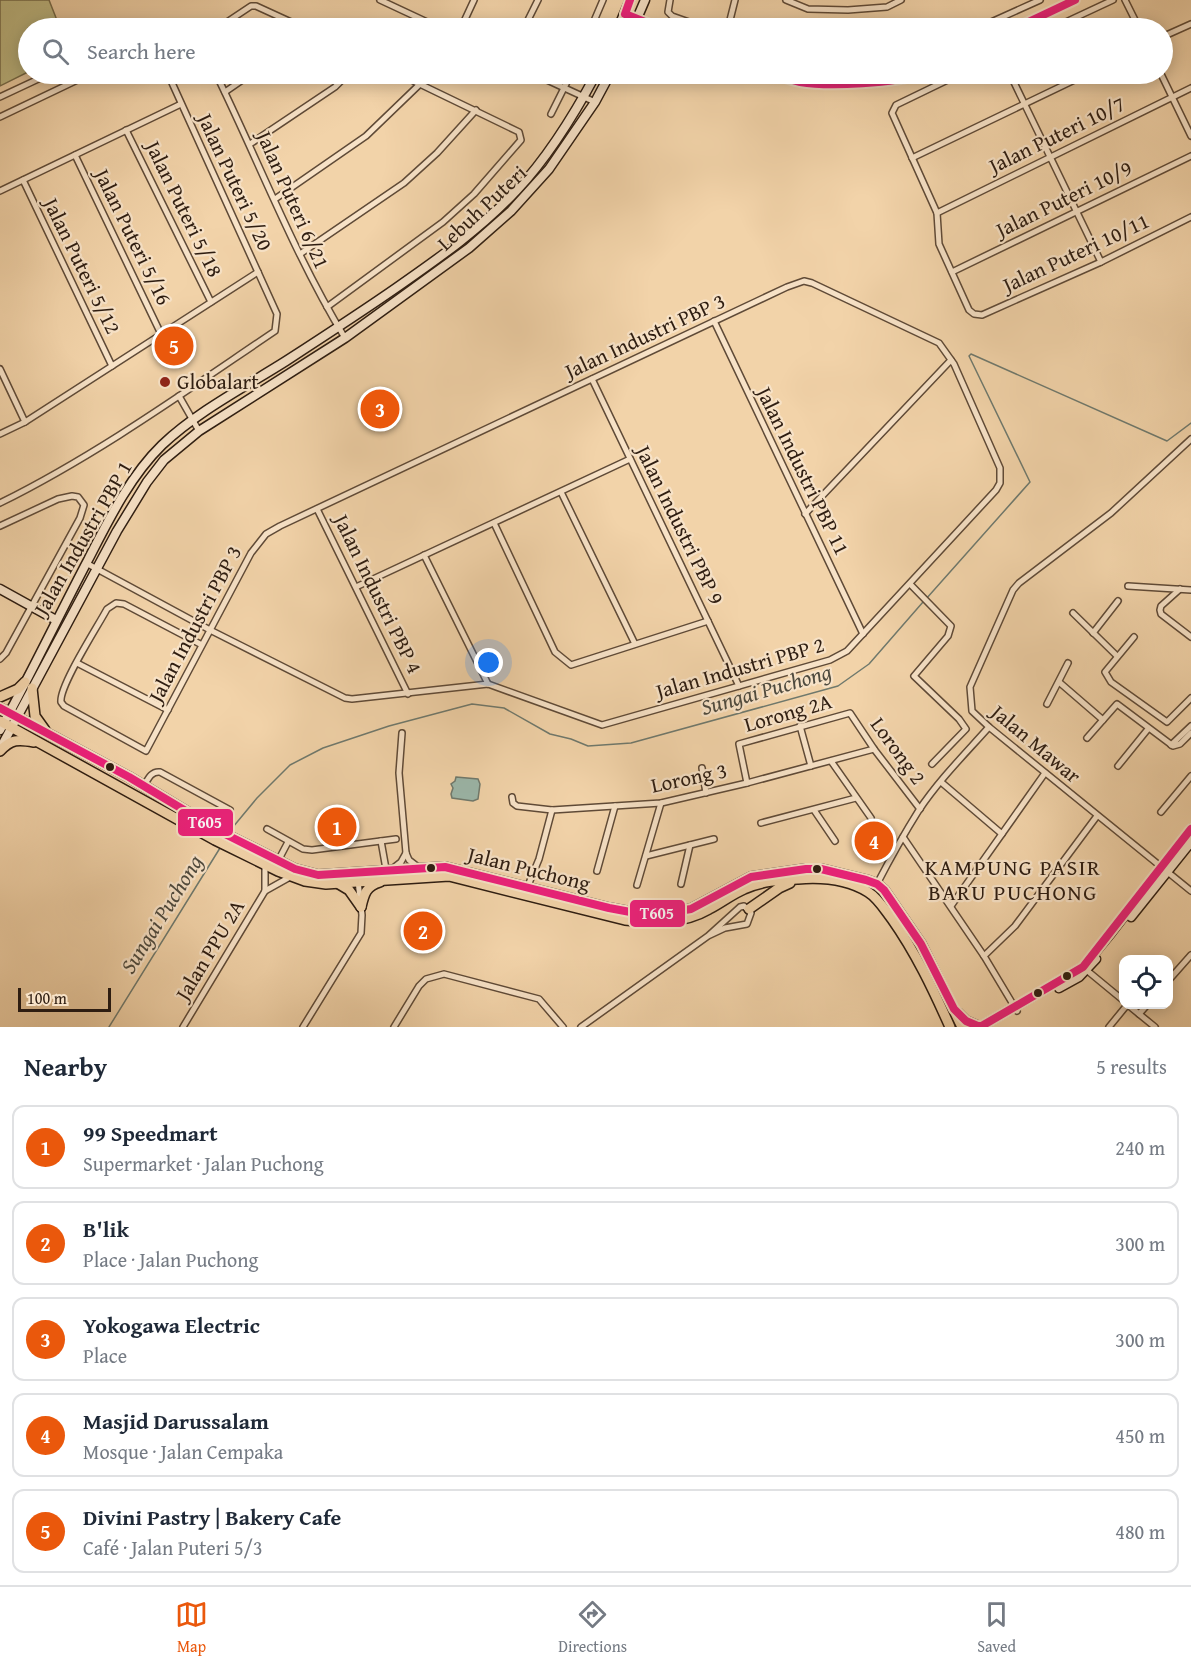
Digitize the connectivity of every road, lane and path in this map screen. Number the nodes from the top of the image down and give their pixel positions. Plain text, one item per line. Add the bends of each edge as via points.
1 (380, 0) edge
2 (474, 0) edge
3 (538, 0) edge
4 (603, 0) edge
5 (630, 0) edge
6 (645, 0) edge
7 (670, 0) edge
8 (735, 0) edge
9 (786, 0) edge
10 (902, 0) edge
11 (1040, 0) edge
12 (1075, 0) edge
13 (1113, 0) edge
14 (1125, 0) edge
15 (625, 14) junction
16 (233, 18) edge
17 (282, 18) edge
18 (419, 18) edge
19 (465, 18) edge
20 (529, 18) edge
21 (595, 18) edge
22 (623, 18) edge
23 (634, 18) edge
24 (639, 18) edge
25 (678, 18) edge
26 (730, 18) edge
27 (1000, 18) edge
28 (1037, 18) edge
29 (1074, 18) edge
30 (1133, 18) edge
31 (1191, 24) edge
32 (1173, 32) edge
33 (28, 84) edge
34 (69, 84) edge
35 (172, 84) edge
36 (221, 84) edge
37 (237, 84) edge
38 (338, 84) edge
39 (420, 84) joint
40 (555, 84) edge
41 (566, 84) edge
42 (591, 84) edge
43 (605, 84) edge
44 (939, 84) edge
45 (1015, 84) edge
46 (1066, 84) edge
47 (1166, 84) edge
48 (564, 88) junction
49 (1191, 88) edge
50 (225, 92) junction
51 (0, 97) edge
52 (584, 97) junction
53 (1172, 97) junction
54 (595, 102) junction
55 (181, 104) junction
56 (1024, 104) junction
57 (476, 110) junction
58 (551, 114) dead end
59 (0, 117) edge
60 (126, 130) junction
61 (1191, 136) edge
62 (250, 144) junction
63 (75, 155) junction
64 (1191, 156) edge
65 (1050, 157) junction
66 (912, 158) junction
67 (23, 180) junction
68 (0, 191) edge
69 (275, 199) junction
70 (1076, 212) junction
71 (937, 213) junction
72 (1191, 217) edge
73 (300, 254) junction
74 (1101, 262) junction
75 (258, 272) junction
76 (952, 272) junction
77 (211, 302) junction
78 (327, 307) junction
79 (714, 321) junction
80 (337, 324) junction
81 (161, 334) junction
82 (345, 338) junction
83 (951, 360) junction
84 (112, 366) junction
85 (0, 369) edge
86 (592, 379) junction
87 (179, 396) junction
88 (192, 421) junction
89 (25, 422) junction
90 (199, 432) junction
91 (0, 434) edge
92 (1191, 439) edge
93 (630, 459) junction
94 (561, 492) junction
95 (0, 503) edge
96 (317, 509) junction
97 (806, 514) junction
98 (494, 523) junction
99 (0, 526) edge
100 (424, 555) junction
101 (86, 562) junction
102 (97, 569) junction
103 (910, 584) junction
104 (1128, 586) dead end
105 (356, 587) junction
106 (0, 589) edge
107 (1180, 590) junction
108 (1191, 590) edge
109 (1118, 601) dead end
110 (31, 606) junction
111 (1073, 613) dead end
112 (56, 620) junction
113 (708, 621) junction
114 (210, 630) junction
115 (1094, 633) junction
116 (862, 634) junction
117 (1134, 637) dead end
118 (1191, 637) edge
119 (635, 644) junction
120 (202, 645) junction
121 (1117, 656) junction
122 (0, 659) edge
123 (77, 663) junction
124 (1068, 663) dead end
125 (1059, 682) junction
126 (488, 684) junction
127 (29, 685) junction
128 (739, 686) junction
129 (408, 694) junction
130 (0, 697) edge
131 (1191, 698) edge
132 (1047, 704) dead end
133 (1185, 706) junction
134 (0, 708) edge
135 (168, 710) junction
136 (1191, 711) edge
137 (850, 713) joint
138 (13, 715) junction
139 (1103, 720) junction
140 (4, 725) edge
141 (800, 726) junction
142 (1191, 726) edge
143 (989, 727) junction
144 (1148, 729) junction
145 (47, 733) junction
146 (1191, 733) edge
147 (402, 734) dead end
148 (1087, 738) dead end
149 (42, 744) junction
150 (1171, 745) junction
151 (874, 748) junction
152 (0, 750) edge
153 (831, 761) junction
154 (932, 764) dead end
155 (812, 766) junction
156 (1118, 766) dead end
157 (702, 768) dead end
158 (1045, 773) junction
159 (1191, 776) edge
160 (941, 782) junction
161 (747, 783) junction
162 (144, 786) junction
163 (706, 793) junction
164 (512, 797) dead end
165 (856, 798) junction
166 (661, 803) junction
167 (615, 806) junction
168 (920, 809) junction
169 (230, 810) dead end
170 (552, 810) junction
171 (814, 810) junction
172 (1161, 812) dead end
173 (1097, 816) junction
174 (871, 818) dead end
175 (761, 823) dead end
176 (267, 829) dead end
177 (1191, 829) edge
178 (1002, 834) junction
179 (217, 835) junction
180 (903, 837) junction
181 (396, 839) dead end
182 (714, 839) dead end
183 (381, 841) junction
184 (835, 841) dead end
185 (288, 842) junction
186 (1191, 842) edge
187 (236, 845) junction
188 (690, 845) junction
189 (406, 853) junction
190 (646, 856) junction
191 (278, 861) junction
192 (266, 865) junction
193 (418, 867) junction
194 (1164, 869) junction
195 (390, 872) junction
196 (597, 872) dead end
197 (292, 877) junction
198 (358, 877) junction
199 (812, 878) junction
200 (338, 884) junction
201 (681, 884) dead end
202 (877, 884) junction
203 (637, 885) dead end
204 (527, 888) junction
205 (265, 891) junction
206 (1191, 891) edge
207 (951, 906) junction
208 (362, 907) junction
209 (749, 909) junction
210 (708, 936) junction
211 (1191, 955) edge
212 (984, 956) junction
213 (1185, 962) junction
214 (1191, 967) edge
215 (1085, 969) junction
216 (1173, 975) edge
217 (1119, 997) edge
218 (954, 1009) junction
219 (1016, 1009) junction
220 (1124, 1009) edge
221 (1132, 1009) edge
222 (1144, 1009) edge
223 (1139, 1014) junction
224 (183, 1027) edge
225 (303, 1027) edge
226 (394, 1027) edge
227 (563, 1027) edge
228 (581, 1027) edge
229 (950, 1027) edge
230 (962, 1027) edge
231 (980, 1027) edge
232 (988, 1027) edge
233 (1109, 1027) edge
234 (1155, 1027) edge

1 - 18 street
2 - 19 street
3 - 20 street
4 - 21 street
5 - 15 main road
6 - 24 main road
7 - 25 street via 668,12
8 - 26 street
9 - 10 street via 808,9 848,10 887,7
11 - 27 street
12 - 28 street
13 - 29 street
14 - 30 street
15 - 22 main road
15 - 23 street
16 - 17 street via 251,6
31 - 32 street
33 - 51 street
34 - 59 street
35 - 55 street, Jalan Puteri 5/20
36 - 50 street, Jalan Puteri 6/21
37 - 50 street
38 - 62 street
39 - 57 street
39 - 69 street via 366,136
40 - 48 street
41 - 48 street
42 - 52 main road, Lebuh Puteri
43 - 54 main road, Lebuh Puteri
44 - 66 street via 892,109
45 - 56 street
46 - 56 street
47 - 53 street
48 - 52 street
48 - 58 street
49 - 53 street, Jalan Puteri 10/7
50 - 62 street, Jalan Puteri 6/21
52 - 54 street
52 - 80 main road, Lebuh Puteri via 544,158 502,206 449,251
53 - 61 street
53 - 65 street, Jalan Puteri 10/7
54 - 82 main road, Lebuh Puteri via 549,169 511,211 469,248
55 - 60 street
55 - 75 street, Jalan Puteri 5/20
56 - 65 street
56 - 66 street
57 - 73 street via 404,183
57 - 78 street via 519,132 521,140 474,194 443,222
60 - 63 street
60 - 77 street, Jalan Puteri 5/18
62 - 69 street, Jalan Puteri 6/21
63 - 67 street
63 - 81 street, Jalan Puteri 5/16
64 - 70 street, Jalan Puteri 10/9
65 - 70 street
65 - 71 street, Jalan Puteri 10/7
66 - 71 street
67 - 68 street
67 - 84 street, Jalan Puteri 5/12
69 - 73 street, Jalan Puteri 6/21
70 - 74 street
70 - 76 street, Jalan Puteri 10/9
71 - 76 street via 939,244
72 - 74 street, Jalan Puteri 10/11
73 - 78 street, Jalan Puteri 6/21
74 - 76 street, Jalan Puteri 10/11 via 982,315 969,310
75 - 77 street
75 - 87 street, Jalan Puteri 5/20 via 277,314 275,331
77 - 81 street
78 - 80 street, Jalan Puteri 6/21
79 - 83 street, Jalan Industri PBP 3 via 804,281 930,337
79 - 86 street, Jalan Industri PBP 3
79 - 97 street, Jalan Industri PBP 11
80 - 82 street, Jalan Puteri 6/21
80 - 88 main road, Jalan Industri PBP 1
81 - 84 street
82 - 90 main road, Jalan Industri PBP 1
83 - 97 street
83 - 103 street, Jalan Industri PBP 3 via 1000,468 1000,483
84 - 89 street
85 - 89 street
86 - 93 street, Jalan Industri PBP 9
86 - 96 street, Jalan Industri PBP 3
87 - 88 street
87 - 95 street, Jalan Puteri 5/20 via 51,477
88 - 90 street
88 - 101 main road, Jalan Industri PBP 1 via 145,465
89 - 91 street
90 - 102 main road, Jalan Industri PBP 1 via 164,460 149,479
92 - 143 street, Jalan Mawar via 1111,513 1013,590 970,687 972,711
93 - 94 street
93 - 113 street, Jalan Industri PBP 9
94 - 98 street
94 - 119 street
96 - 105 street, Jalan Industri PBP 4
96 - 114 street, Jalan Industri PBP 3 via 272,531 255,546
97 - 116 street, Jalan Industri PBP 11
98 - 100 street
98 - 119 street via 555,652 571,665
99 - 110 street via 65,497 78,497 84,505
100 - 105 street
100 - 126 street
101 - 102 street, Jalan Industri PBP 2
101 - 112 main road, Jalan Industri PBP 1
102 - 114 street, Jalan Industri PBP 2
102 - 127 main road, Jalan Industri PBP 1
103 - 116 street, Jalan Industri PBP 3
103 - 154 street via 951,626 948,636 914,676 966,729
104 - 107 street
105 - 129 street, Jalan Industri PBP 4
106 - 110 main road
107 - 108 street
107 - 118 street via 1160,610
109 - 115 street
110 - 112 main road
110 - 122 street
111 - 115 street
112 - 127 main road, Jalan Industri PBP 1
113 - 119 street
113 - 128 street, Jalan Industri PBP 9
114 - 120 street, Jalan Industri PBP 3
114 - 129 street, Jalan Industri PBP 2 via 345,698
115 - 121 street
116 - 128 street, Jalan Industri PBP 2 via 847,651 830,660
117 - 121 street
120 - 123 street via 116,603 107,609
120 - 135 street, Jalan Industri PBP 3
121 - 133 street via 1105,672 1111,682 1167,723
123 - 135 street
123 - 135 street, Jalan Industri PBP 3 via 61,693 64,706 146,751
124 - 125 street
125 - 132 street
125 - 139 street
126 - 128 street, Jalan Industri PBP 2 via 602,725
126 - 129 street, Jalan Industri PBP 2
127 - 130 main road
127 - 138 main road, Jalan Industri PBP 1
127 - 145 main road via 35,716
131 - 133 street
133 - 136 street
134 - 138 main road, Jalan Puchong
137 - 141 street, Lorong 2A
137 - 151 street, Lorong 2
138 - 140 main road
138 - 145 main road, Jalan Puchong
139 - 144 street via 1117,704
139 - 148 street
140 - 149 main road, Jalan Puchong
140 - 152 main road
141 - 155 street
141 - 161 street, Lorong 2A via 739,744
142 - 150 street
143 - 158 street, Jalan Mawar
143 - 160 street
144 - 150 street
144 - 156 street
145 - 162 main road, Jalan Puchong
146 - 150 street via 1180,744
147 - 189 street via 399,772
149 - 152 main road via 16,739
149 - 179 main road, Jalan Puchong
151 - 153 street, Lorong 3
151 - 168 street, Lorong 2
153 - 155 street, Lorong 3
153 - 165 street
155 - 161 street, Lorong 3
157 - 163 street
158 - 173 street, Jalan Mawar
158 - 178 street
159 - 172 street
160 - 168 street
160 - 178 street
161 - 163 street, Lorong 3
162 - 169 street via 151,774 160,772
162 - 179 main road, Jalan Puchong
163 - 166 street, Lorong 3
164 - 170 street, Lorong 3 via 517,806
165 - 171 street
165 - 174 street
166 - 167 street, Lorong 3
166 - 190 street
167 - 170 street, Lorong 3
167 - 196 street
168 - 180 street
170 - 204 street
171 - 175 street
171 - 184 street
173 - 194 street, Jalan Mawar
173 - 212 street via 1015,926
176 - 185 street
177 - 194 main road
178 - 207 street
179 - 187 main road, Jalan Puchong
180 - 202 street
180 - 207 street
181 - 183 street
182 - 188 street
183 - 185 street via 312,850
183 - 195 street
185 - 191 street
186 - 194 main road
187 - 191 main road, Jalan Puchong
187 - 192 main road, Jalan Puchong
188 - 190 street
188 - 201 street
189 - 193 street
189 - 195 street
190 - 203 street
191 - 198 main road, Jalan Puchong via 318,875
192 - 197 main road, Jalan Puchong
192 - 205 street
193 - 195 main road, Jalan Puchong
193 - 204 main road, Jalan Puchong via 445,867
194 - 206 street, Jalan Mawar
194 - 215 main road
195 - 198 main road, Jalan Puchong
195 - 199 main road, Jalan Puchong via 449,876 625,920 654,922 694,917 758,884
195 - 208 main road via 369,887
197 - 200 main road, Jalan Puchong
197 - 205 street
198 - 200 main road, Jalan Puchong
198 - 208 street
199 - 209 main road via 779,888
199 - 229 main road, Jalan Puchong via 862,888 876,899 909,943
200 - 208 main road via 349,890
202 - 204 main road, Jalan Puchong via 821,869 765,874 737,883 691,909 657,914 624,911
202 - 218 main road via 921,944
205 - 224 street, Jalan PPU 2A
207 - 212 street
208 - 225 street via 361,933
209 - 210 street via 740,907
209 - 210 street via 751,919 747,924
210 - 228 street
211 - 213 street
212 - 219 street
213 - 214 street
213 - 216 street
215 - 217 street
215 - 219 main road
218 - 230 main road
218 - 231 main road via 966,1021
219 - 231 main road
219 - 232 main road
220 - 233 street
221 - 223 street
222 - 223 street
223 - 234 street
226 - 227 street via 419,986 444,974 539,999

